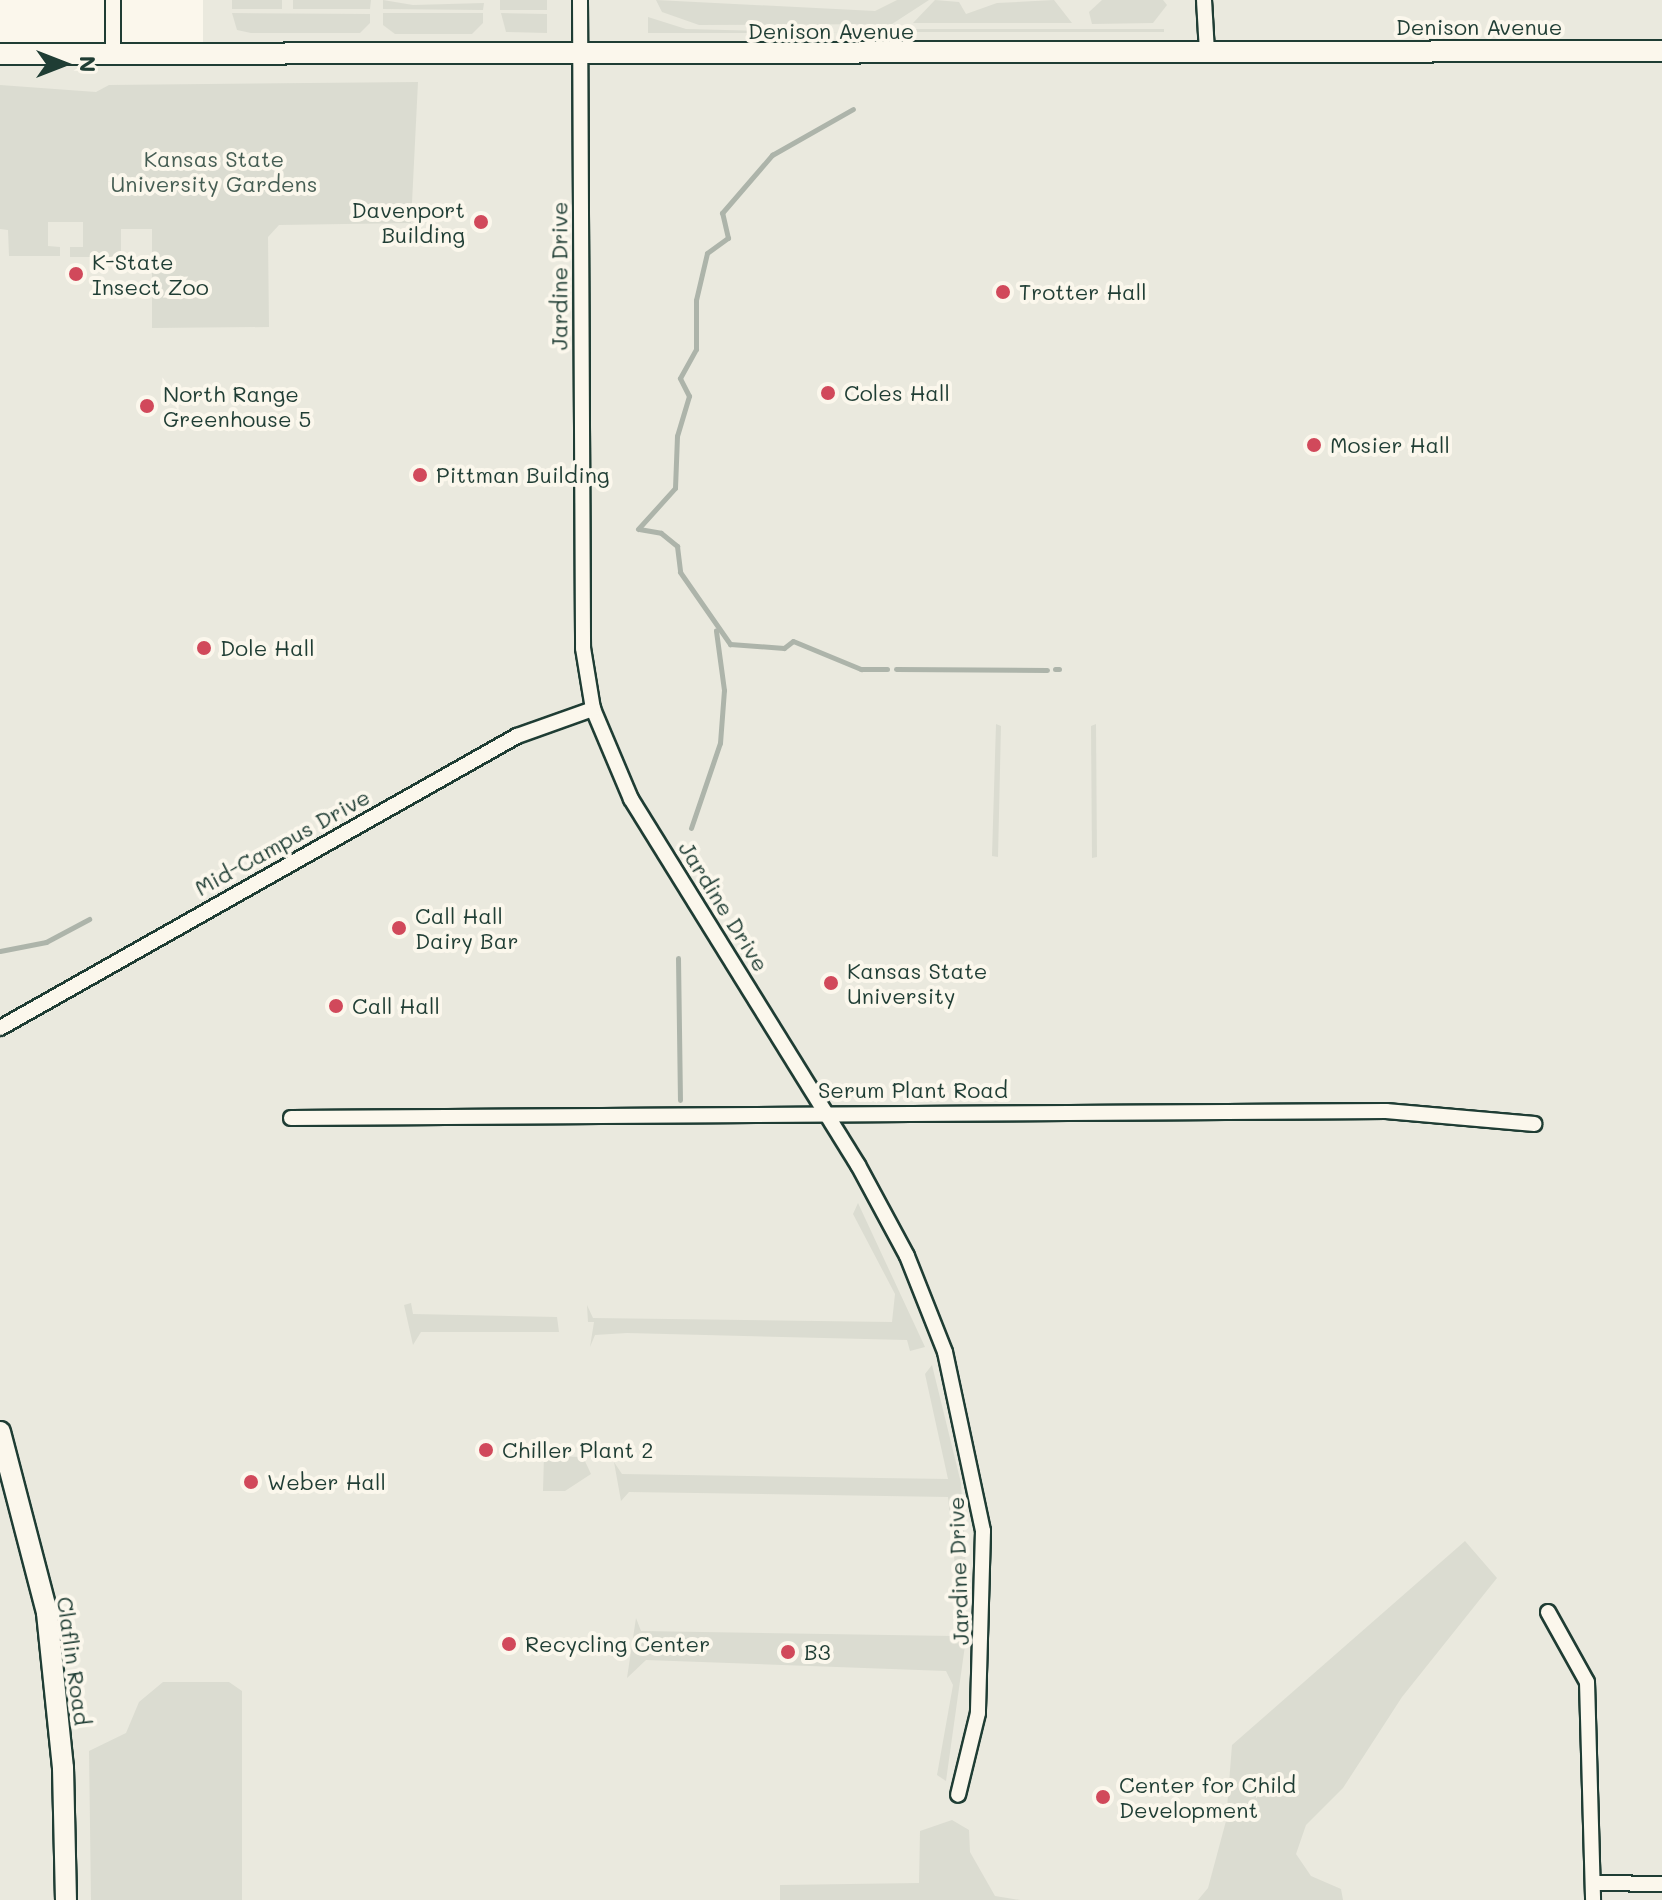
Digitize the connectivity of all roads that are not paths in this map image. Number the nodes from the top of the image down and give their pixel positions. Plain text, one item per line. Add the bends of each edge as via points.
1 (113, 0) edge
2 (580, 0) edge
3 (1204, 0) edge
4 (1662, 51) edge
5 (1207, 52) junction
6 (0, 54) edge
7 (581, 55) junction
8 (113, 56) junction
9 (593, 709) junction
10 (0, 1028) edge
11 (826, 1114) junction
12 (291, 1118) dead end
13 (1534, 1124) dead end
14 (0, 1432) edge
15 (1548, 1612) dead end
16 (958, 1795) dead end
17 (1594, 1883) junction
18 (1662, 1884) edge
19 (66, 1900) edge
20 (1593, 1900) edge

1 - 8 street
2 - 7 street, Jardine Drive
3 - 5 street
4 - 5 street, Denison Avenue
5 - 7 street, Denison Avenue
6 - 8 street, Denison Avenue
7 - 8 street, Denison Avenue
7 - 9 street, Jardine Drive via 583,648
9 - 10 street, Mid-Campus Drive via 517,736
9 - 11 street, Jardine Drive via 631,799
11 - 12 street, Serum Plant Road
11 - 13 street, Serum Plant Road via 1386,1111
11 - 16 street, Jardine Drive via 913,1269 957,1390 972,1461 986,1615 978,1713
14 - 19 street, Claflin Road via 47,1613 63,1768
15 - 17 street via 1587,1682
17 - 18 street
17 - 20 street

